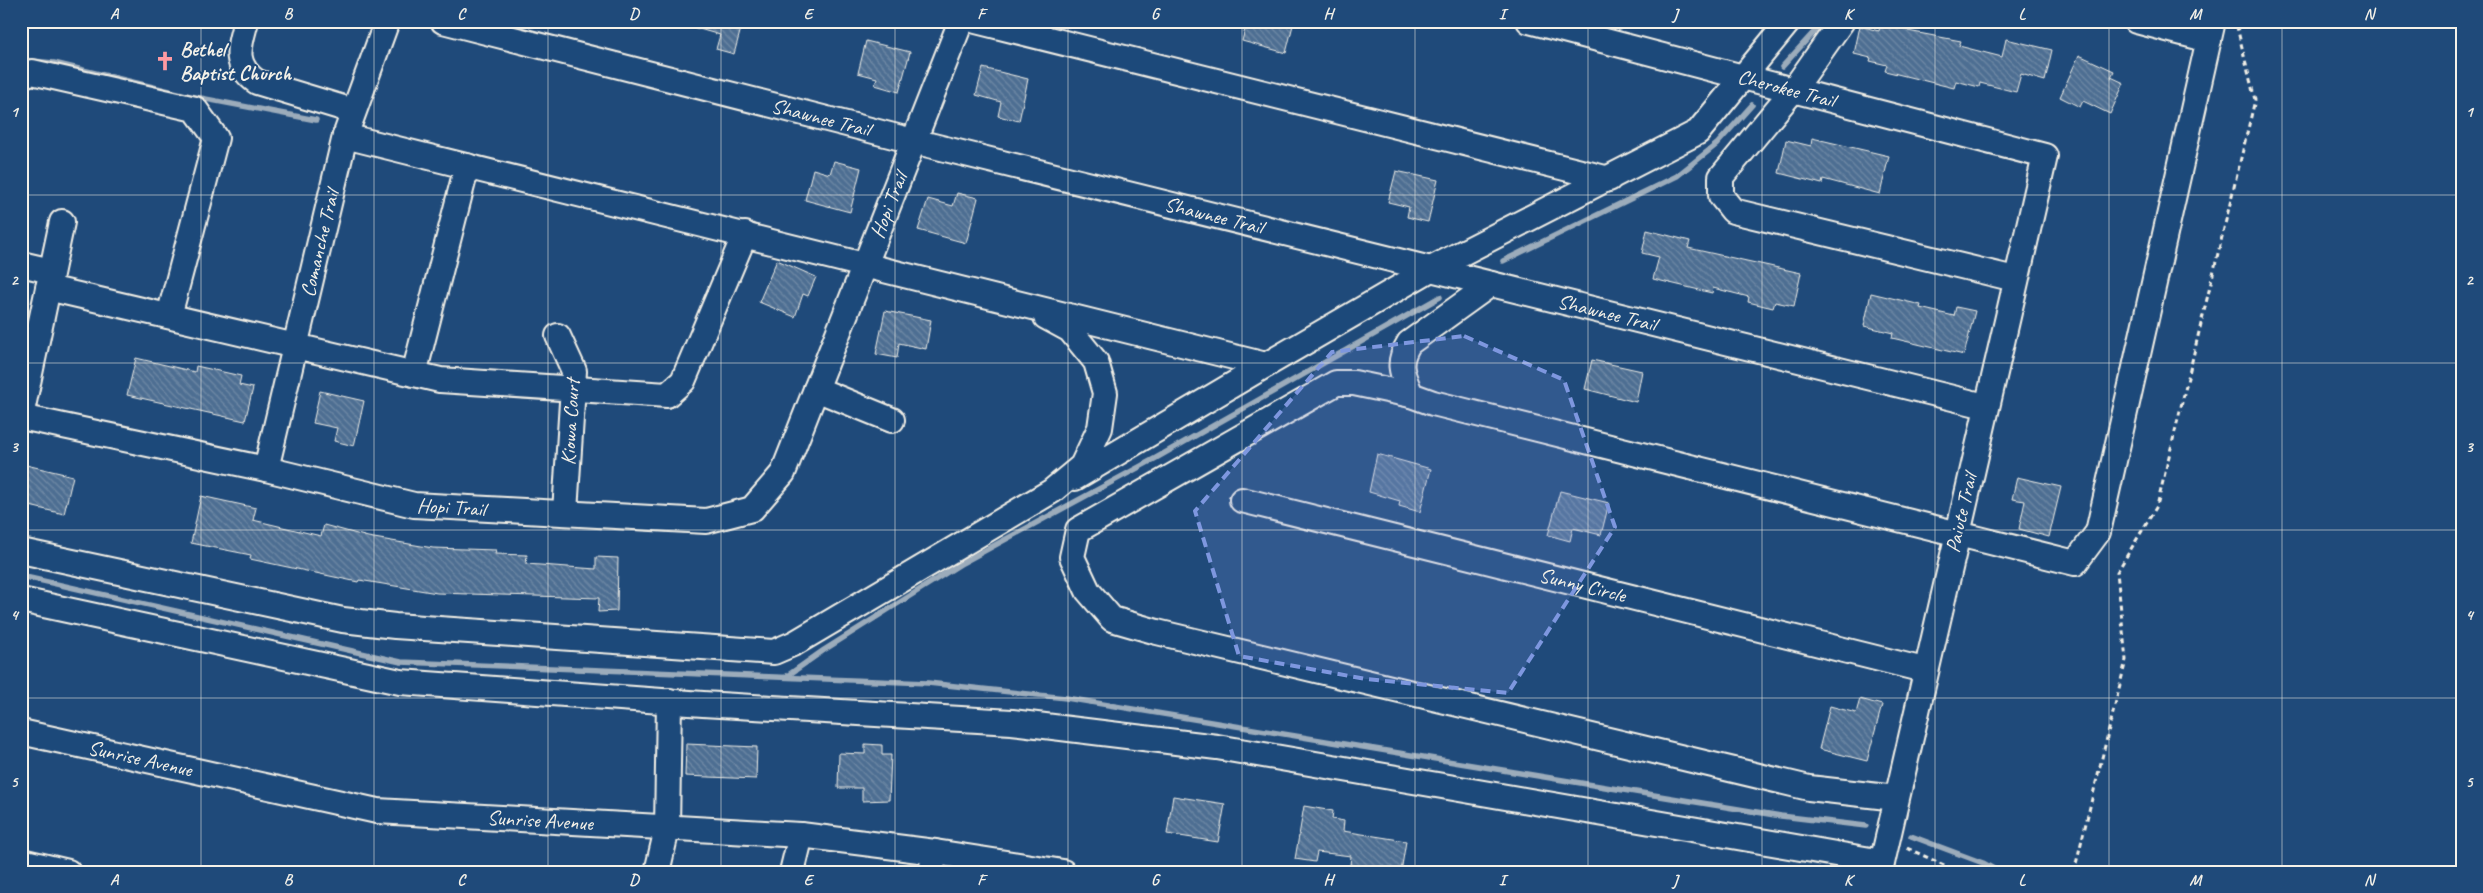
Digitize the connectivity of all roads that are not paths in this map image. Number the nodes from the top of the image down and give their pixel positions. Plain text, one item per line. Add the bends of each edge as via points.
1 (246, 21) edge
2 (387, 21) edge
3 (443, 21) edge
4 (961, 21) edge
5 (976, 21) edge
6 (1529, 21) edge
7 (1789, 21) edge
8 (1842, 21) edge
9 (2136, 21) edge
10 (2211, 31) edge
11 (21, 76) edge
12 (1744, 76) junction
13 (1794, 89) junction
14 (353, 111) junction
15 (345, 136) junction
16 (913, 141) junction
17 (2045, 156) joint
18 (467, 166) junction
19 (1609, 179) junction
20 (62, 222) dead end
21 (745, 234) junction
22 (21, 264) edge
23 (866, 265) junction
24 (1430, 269) junction
25 (50, 279) junction
26 (2015, 279) junction
27 (1491, 284) junction
28 (1023, 304) junction
29 (169, 316) junction
30 (558, 336) dead end
31 (295, 345) junction
32 (1266, 365) junction
33 (414, 374) junction
34 (573, 389) junction
35 (816, 389) junction
36 (1411, 395) junction
37 (1985, 406) junction
38 (21, 416) edge
39 (892, 420) dead end
40 (266, 470) junction
41 (1052, 491) junction
42 (1242, 500) dead end
43 (565, 512) junction
44 (1956, 534) junction
45 (21, 551) edge
46 (21, 600) edge
47 (1924, 670) junction
48 (668, 701) junction
49 (21, 732) edge
50 (1896, 798) junction
51 (668, 829) junction
52 (801, 835) junction
53 (21, 861) edge
54 (933, 862) edge
55 (1881, 867) edge
56 (68, 872) edge
57 (657, 872) edge
58 (792, 872) edge
59 (1063, 872) edge

1 - 14 street via 238,50 244,73 257,82
2 - 14 street, Comanche Trail
3 - 16 street, Shawnee Trail
4 - 16 street, Hopi Trail
5 - 19 street
6 - 12 street, Cherokee Trail
7 - 12 street
8 - 13 street
9 - 10 street
10 - 44 street via 2098,532 2075,564
11 - 29 street via 32,72 196,109 216,138
12 - 13 street, Cherokee Trail
12 - 19 street via 1698,132
13 - 17 street, Cherokee Trail
13 - 26 street via 1721,177 1721,196 1732,211
14 - 15 street, Comanche Trail
15 - 18 street
15 - 31 street, Comanche Trail
16 - 23 street, Hopi Trail
16 - 24 street, Shawnee Trail
17 - 26 street, Paiute Trail
18 - 21 street
18 - 33 street
19 - 24 street
20 - 25 street
21 - 23 street
21 - 34 street via 683,381 668,396
22 - 25 street
23 - 28 street
23 - 35 street, Hopi Trail
24 - 27 street, Shawnee Trail
24 - 32 street
25 - 29 street
25 - 38 street
26 - 37 street, Paiute Trail
27 - 36 street via 1410,343 1401,356 1403,374
27 - 37 street, Shawnee Trail
28 - 32 street
28 - 41 street via 1070,330 1096,362 1105,393 1100,428 1082,466
29 - 31 street
30 - 34 street, Kiowa Court via 574,371
31 - 33 street
31 - 40 street, Comanche Trail
32 - 41 street
33 - 34 street via 440,380
34 - 43 street, Kiowa Court
35 - 39 street
35 - 43 street, Hopi Trail via 783,473 752,509 706,521
36 - 44 street via 1443,406
36 - 50 street via 1354,383 1336,383 1078,530 1072,557 1088,591 1112,619 1157,632 1809,788
37 - 44 street, Paiute Trail
38 - 40 street, Hopi Trail
40 - 43 street, Hopi Trail via 414,505
41 - 45 street via 795,643 774,652 342,620
42 - 47 street, Sunny Circle
44 - 47 street, Paiute Trail
46 - 48 street via 400,682
47 - 50 street, Paiute Trail
48 - 51 street
48 - 55 street via 1012,722 1217,747
49 - 51 street, Sunrise Avenue via 378,811
50 - 55 street, Paiute Trail
51 - 52 street, Sunrise Avenue
51 - 57 street
52 - 54 street, Sunrise Avenue
52 - 58 street
53 - 56 street
54 - 59 street, Sunrise Avenue

